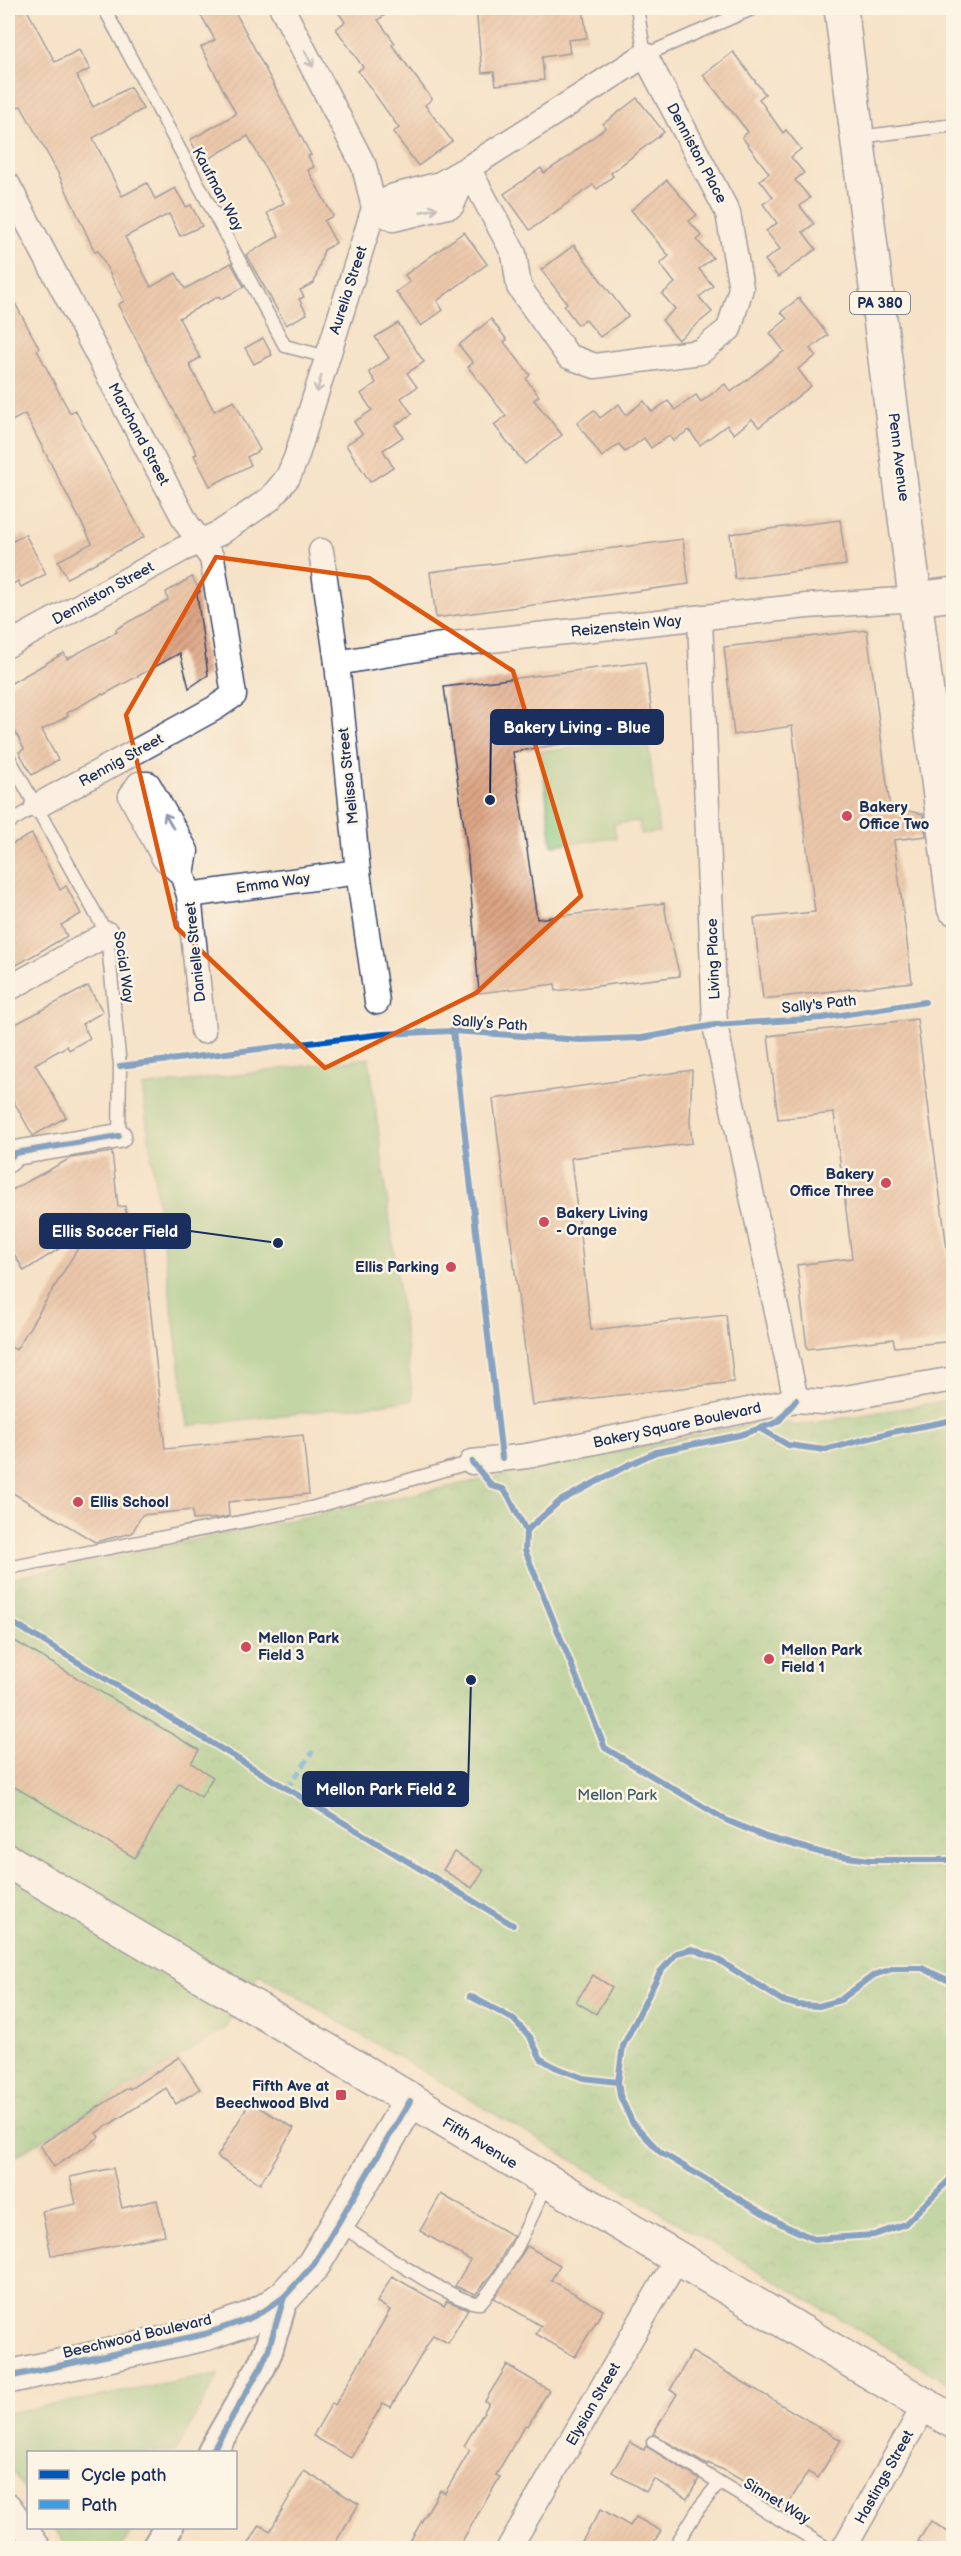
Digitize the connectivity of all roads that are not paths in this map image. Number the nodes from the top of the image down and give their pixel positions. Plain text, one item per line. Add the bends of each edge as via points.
1 (104, 8) edge
2 (282, 8) edge
3 (637, 8) edge
4 (754, 8) edge
5 (841, 8) edge
6 (645, 55) junction
7 (954, 125) edge
8 (858, 137) junction
9 (468, 168) junction
10 (8, 185) edge
11 (374, 208) junction
12 (327, 357) junction
13 (200, 542) junction
14 (321, 551) dead end
15 (954, 594) edge
16 (917, 598) junction
17 (700, 618) junction
18 (8, 645) edge
19 (337, 663) junction
20 (234, 695) joint
21 (8, 756) edge
22 (37, 807) junction
23 (8, 824) edge
24 (358, 872) junction
25 (185, 885) joint
26 (954, 908) edge
27 (107, 934) junction
28 (8, 989) edge
29 (377, 1002) dead end
30 (204, 1031) dead end
31 (119, 1136) joint
32 (10, 1152) edge
33 (954, 1379) edge
34 (796, 1400) junction
35 (472, 1462) joint
36 (8, 1568) edge
37 (8, 1861) edge
38 (410, 2101) junction
39 (547, 2183) junction
40 (339, 2224) junction
41 (677, 2259) junction
42 (284, 2297) junction
43 (8, 2377) edge
44 (925, 2405) junction
45 (954, 2422) edge
46 (653, 2442) dead end
47 (213, 2451) edge
48 (719, 2483) junction
49 (8, 2505) edge
50 (167, 2529) edge
51 (39, 2548) edge
52 (156, 2548) edge
53 (509, 2548) edge
54 (674, 2548) edge
55 (827, 2548) edge
56 (843, 2548) edge

1 - 12 lane, Kaufman Way via 285,346
2 -> 11 street via 364,166
3 - 6 lane
4 - 6 lane
5 - 8 main road, Penn Avenue / PA 380
6 - 9 street
6 - 9 street, Denniston Place via 728,213 741,288 729,329 700,352 595,366 568,356 519,287 514,254
7 - 8 lane
8 - 16 main road, Penn Avenue / PA 380
9 - 11 street via 440,184 394,196
10 - 13 street, Marchand Street
11 - 12 street, Aurelia Street
12 -> 13 street, Aurelia Street via 288,477 270,499
13 - 18 street, Denniston Street
13 - 20 street, Marchand Street via 212,558
14 - 19 street, Melissa Street
15 - 16 main road
16 - 17 street, Reizenstein Way
16 - 26 main road, Penn Avenue / PA 380
17 - 19 street, Reizenstein Way via 435,646
17 - 34 street, Living Place via 715,1025
19 - 24 street, Melissa Street
20 - 22 street, Rennig Street
21 - 22 lane, Social Way
22 - 23 lane, Rennig Street
22 - 27 lane, Social Way
24 - 25 street, Emma Way
24 - 29 street, Melissa Street
25 - 30 street, Danielle Street
27 - 28 street
27 - 31 lane, Social Way via 120,1066
31 - 32 street
33 - 34 street, Bakery Square Boulevard via 822,1402
34 - 35 street, Bakery Square Boulevard via 527,1456
35 - 36 lane via 311,1508
37 - 38 main road, Fifth Avenue
38 - 39 main road, Fifth Avenue
38 - 40 main road, Beechwood Boulevard
39 - 40 lane via 524,2234 480,2303 472,2304 434,2284
39 - 41 main road, Fifth Avenue
40 - 42 main road, Beechwood Boulevard via 314,2264
41 - 44 main road, Fifth Avenue
41 - 53 street, Elysian Street
42 - 43 main road, Beechwood Boulevard via 248,2319 205,2334
42 - 47 street via 261,2367
44 - 45 main road, Fifth Avenue
44 - 56 street, Hastings Street
46 - 48 lane
48 - 54 lane, Sinnet Way
48 - 55 lane, Sinnet Way
49 - 51 street
50 - 52 street

